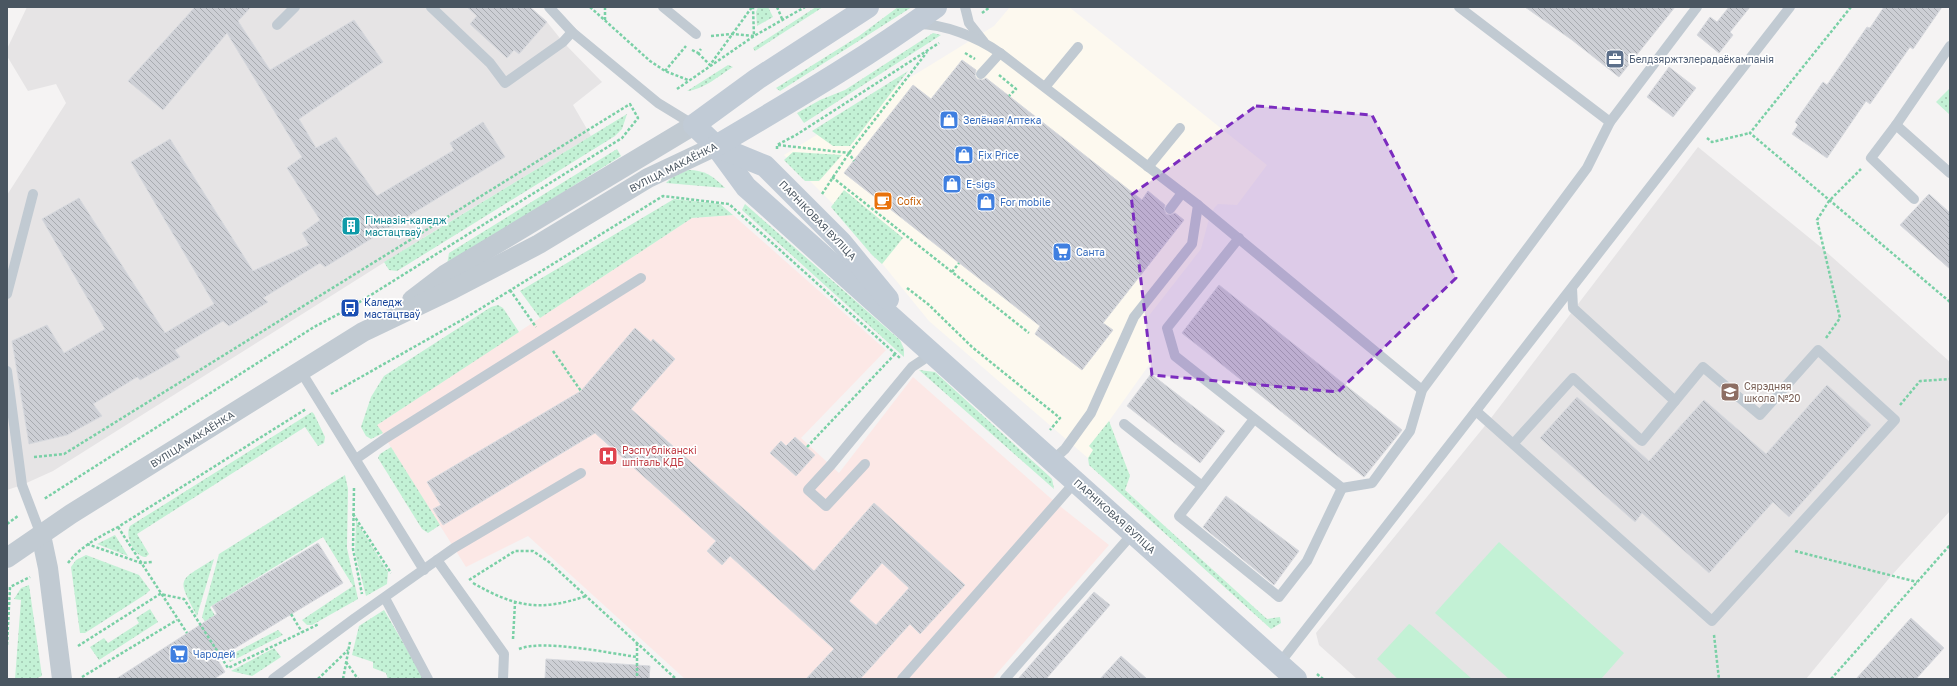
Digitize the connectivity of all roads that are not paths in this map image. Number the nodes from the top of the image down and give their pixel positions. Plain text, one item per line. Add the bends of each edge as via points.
1 (294, 7) edge
2 (431, 7) edge
3 (549, 7) edge
4 (663, 7) edge
5 (868, 7) edge
6 (936, 7) edge
7 (965, 7) edge
8 (1459, 7) edge
9 (1697, 7) edge
10 (1790, 7) edge
11 (277, 24) dead end
12 (913, 24) junction
13 (572, 32) junction
14 (696, 34) dead end
15 (984, 42) junction
16 (1950, 46) edge
17 (1078, 47) dead end
18 (1000, 53) junction
19 (981, 74) dead end
20 (1045, 87) junction
21 (1610, 122) junction
22 (694, 125) junction
23 (1896, 126) junction
24 (1180, 128) dead end
25 (716, 146) junction
26 (1148, 167) junction
27 (1950, 173) edge
28 (1182, 193) junction
29 (33, 194) dead end
30 (1914, 199) dead end
31 (1198, 205) junction
32 (1170, 209) dead end
33 (1239, 238) junction
34 (641, 278) dead end
35 (1572, 288) junction
36 (7, 294) edge
37 (380, 325) junction
38 (933, 353) junction
39 (300, 370) junction
40 (7, 371) edge
41 (1422, 390) junction
42 (1675, 401) junction
43 (1476, 411) junction
44 (1254, 419) junction
45 (1124, 424) dead end
46 (1513, 444) junction
47 (1059, 454) junction
48 (356, 459) junction
49 (865, 464) dead end
50 (581, 473) dead end
51 (1076, 481) junction
52 (1202, 486) junction
53 (1342, 488) junction
54 (1134, 532) junction
55 (42, 536) junction
56 (7, 558) edge
57 (437, 560) junction
58 (424, 570) junction
59 (385, 598) junction
60 (1285, 657) junction
61 (75, 678) edge
62 (273, 679) edge
63 (428, 679) edge
64 (503, 679) edge
65 (902, 679) edge
66 (1005, 679) edge
67 (1296, 679) edge

1 - 11 lane
2 - 13 lane via 490,63 505,84 563,42
3 - 13 lane, ПАРНІКОВАЯ ВУЛІЦА
4 - 14 lane
5 - 22 street, ВУЛІЦА МАКАЁНКА via 757,79
6 - 12 street, ВУЛІЦА МАКАЁНКА
7 - 15 lane via 969,23
8 - 21 lane
9 - 21 lane
10 - 35 lane
12 - 15 lane via 928,24
12 - 25 street, ВУЛІЦА МАКАЁНКА
13 - 22 lane, ПАРНІКОВАЯ ВУЛІЦА via 658,103
15 - 18 lane
16 - 23 lane
17 - 20 lane
18 - 19 lane
18 - 20 lane
20 - 26 lane
21 - 41 lane via 1587,168
22 - 25 street, ПАРНІКОВАЯ ВУЛІЦА
22 - 37 street, ВУЛІЦА МАКАЁНКА via 446,274
23 - 27 lane
23 - 30 lane via 1871,158
24 - 26 lane
25 - 37 street, ВУЛІЦА МАКАЁНКА via 648,178 539,244
25 - 38 street, ПАРНІКОВАЯ ВУЛІЦА via 746,187
26 - 28 lane
28 - 31 lane
28 - 32 lane
29 - 36 lane
31 - 33 lane
31 - 47 lane via 1192,244 1134,317 1098,402
33 - 41 lane
33 - 44 lane via 1167,328 1175,356
34 - 48 lane
35 - 42 lane via 1573,308
35 - 43 lane
37 - 39 street, ВУЛІЦА МАКАЁНКА via 363,332
38 - 47 street, ПАРНІКОВАЯ ВУЛІЦА
38 - 49 lane via 912,367 808,490 826,506
39 - 48 lane
39 - 55 street, ВУЛІЦА МАКАЁНКА via 71,514
40 - 55 lane via 22,485
41 - 53 lane via 1410,431 1372,483
42 - 46 lane via 1642,441 1573,378
42 - 46 lane via 1703,367 1760,415 1818,350 1895,420 1712,621
43 - 46 lane
43 - 60 lane
44 - 52 lane
44 - 53 lane
45 - 52 lane
47 - 51 street, ПАРНІКОВАЯ ВУЛІЦА
48 - 58 lane
50 - 57 lane
51 - 54 street, ПАРНІКОВАЯ ВУЛІЦА
51 - 65 lane
52 - 53 lane via 1179,516 1279,597 1307,561
54 - 60 street, ПАРНІКОВАЯ ВУЛІЦА
54 - 66 lane
55 - 56 street, ВУЛІЦА МАКАЁНКА
55 - 61 street
57 - 58 lane
57 - 64 lane via 504,654
58 - 59 lane
59 - 62 lane
59 - 63 lane
60 - 67 street, ПАРНІКОВАЯ ВУЛІЦА

